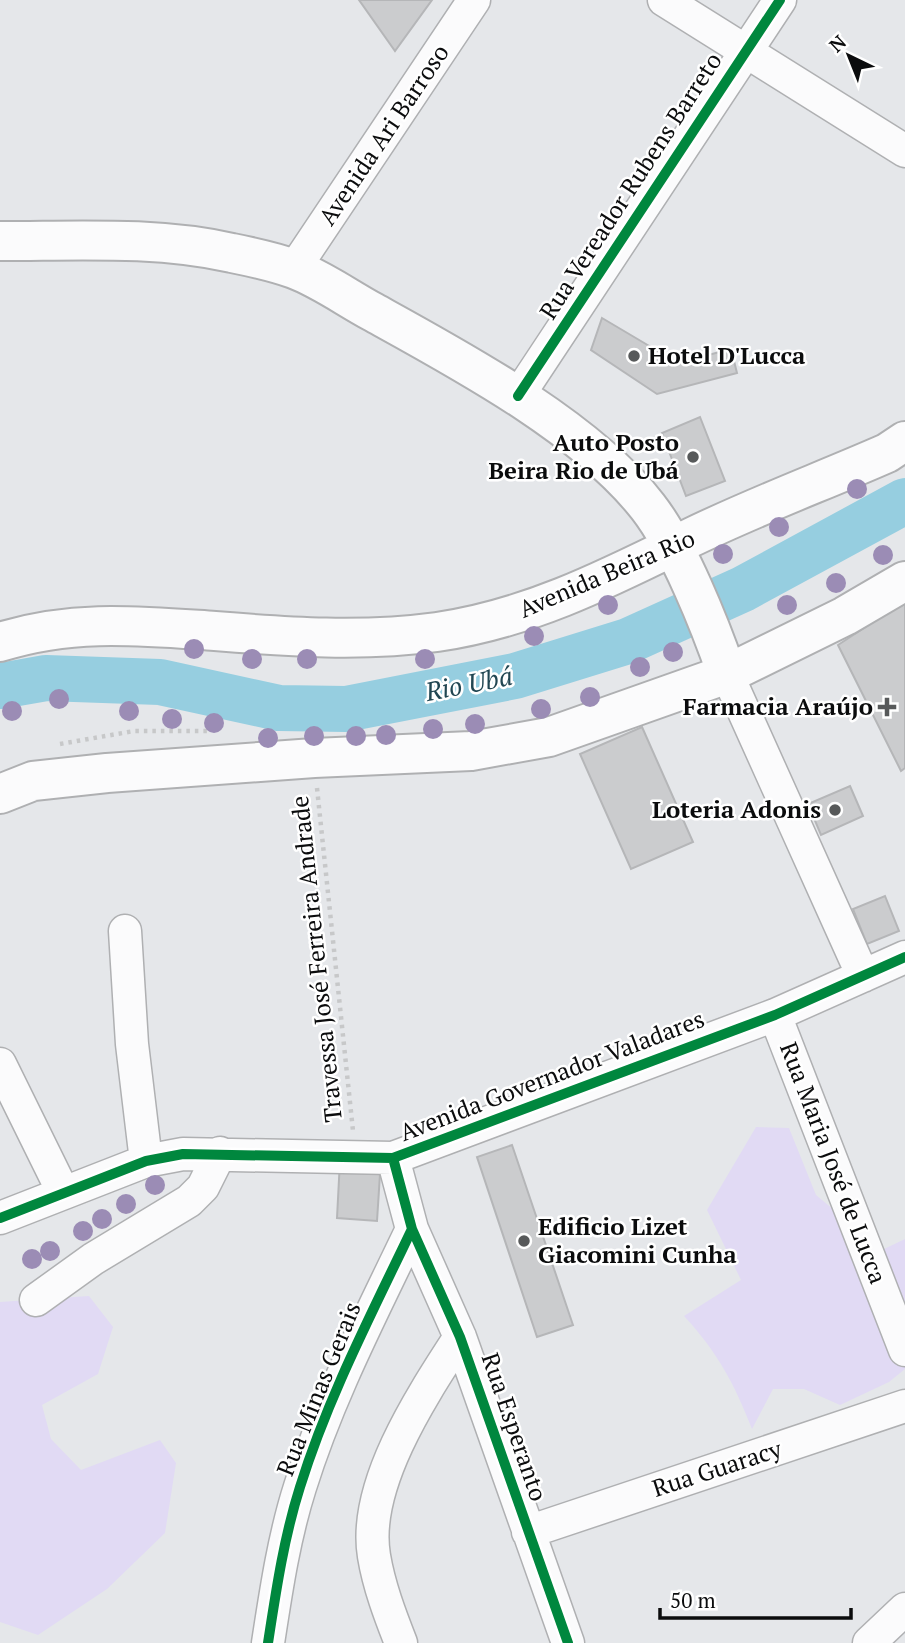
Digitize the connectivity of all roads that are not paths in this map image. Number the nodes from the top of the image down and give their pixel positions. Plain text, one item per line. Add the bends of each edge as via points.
1 (474, 0) edge
2 (664, 0) edge
3 (780, 0) edge
4 (745, 50) junction
5 (905, 151) edge
6 (0, 241) edge
7 (294, 269) junction
8 (518, 397) junction
9 (905, 441) edge
10 (679, 561) junction
11 (905, 581) edge
12 (0, 642) edge
13 (722, 661) junction
14 (0, 794) edge
15 (125, 931) dead end
16 (905, 957) edge
17 (863, 976) junction
18 (775, 1015) junction
19 (0, 1063) edge
20 (220, 1153) junction
21 (393, 1158) junction
22 (146, 1160) junction
23 (63, 1192) junction
24 (0, 1218) edge
25 (412, 1228) junction
26 (36, 1300) dead end
27 (460, 1337) junction
28 (905, 1350) edge
29 (905, 1406) edge
30 (528, 1532) junction
31 (905, 1609) edge
32 (268, 1643) edge
33 (401, 1643) edge
34 (568, 1643) edge
35 (869, 1643) edge

1 - 7 street, Avenida Ari Barroso
2 - 4 street
3 - 4 street, Rua Vereador Rubens Barreto
4 - 5 street
4 - 8 street, Rua Vereador Rubens Barreto
6 - 7 main road via 182,244
7 - 8 main road
8 - 10 main road via 595,453 635,492
9 - 10 main road, Avenida Beira Rio
10 - 12 main road, Avenida Beira Rio via 585,589 525,613 437,632 342,639 107,623 32,632
10 - 13 main road
11 - 13 main road via 845,616
13 - 14 main road via 549,737 471,751 314,758 33,781
13 - 17 street
15 - 22 street
16 - 17 street, Avenida Governador Valadares
17 - 18 street, Avenida Governador Valadares
18 - 21 street, Avenida Governador Valadares
18 - 28 street, Rua Maria José de Lucca
19 - 23 street
20 - 21 street, Avenida Governador Valadares
20 - 22 street, Avenida Governador Valadares
20 - 26 street via 203,1187 189,1201
21 - 25 street
22 - 23 street, Avenida Governador Valadares
23 - 24 street, Avenida Governador Valadares
25 - 27 street, Rua Esperanto
25 - 32 street, Rua Minas Gerais via 340,1380 300,1487
27 - 30 street, Rua Esperanto
27 - 33 street via 409,1421 376,1510 373,1554
29 - 30 street, Rua Guaracy
30 - 34 street, Rua Esperanto
31 - 35 street

